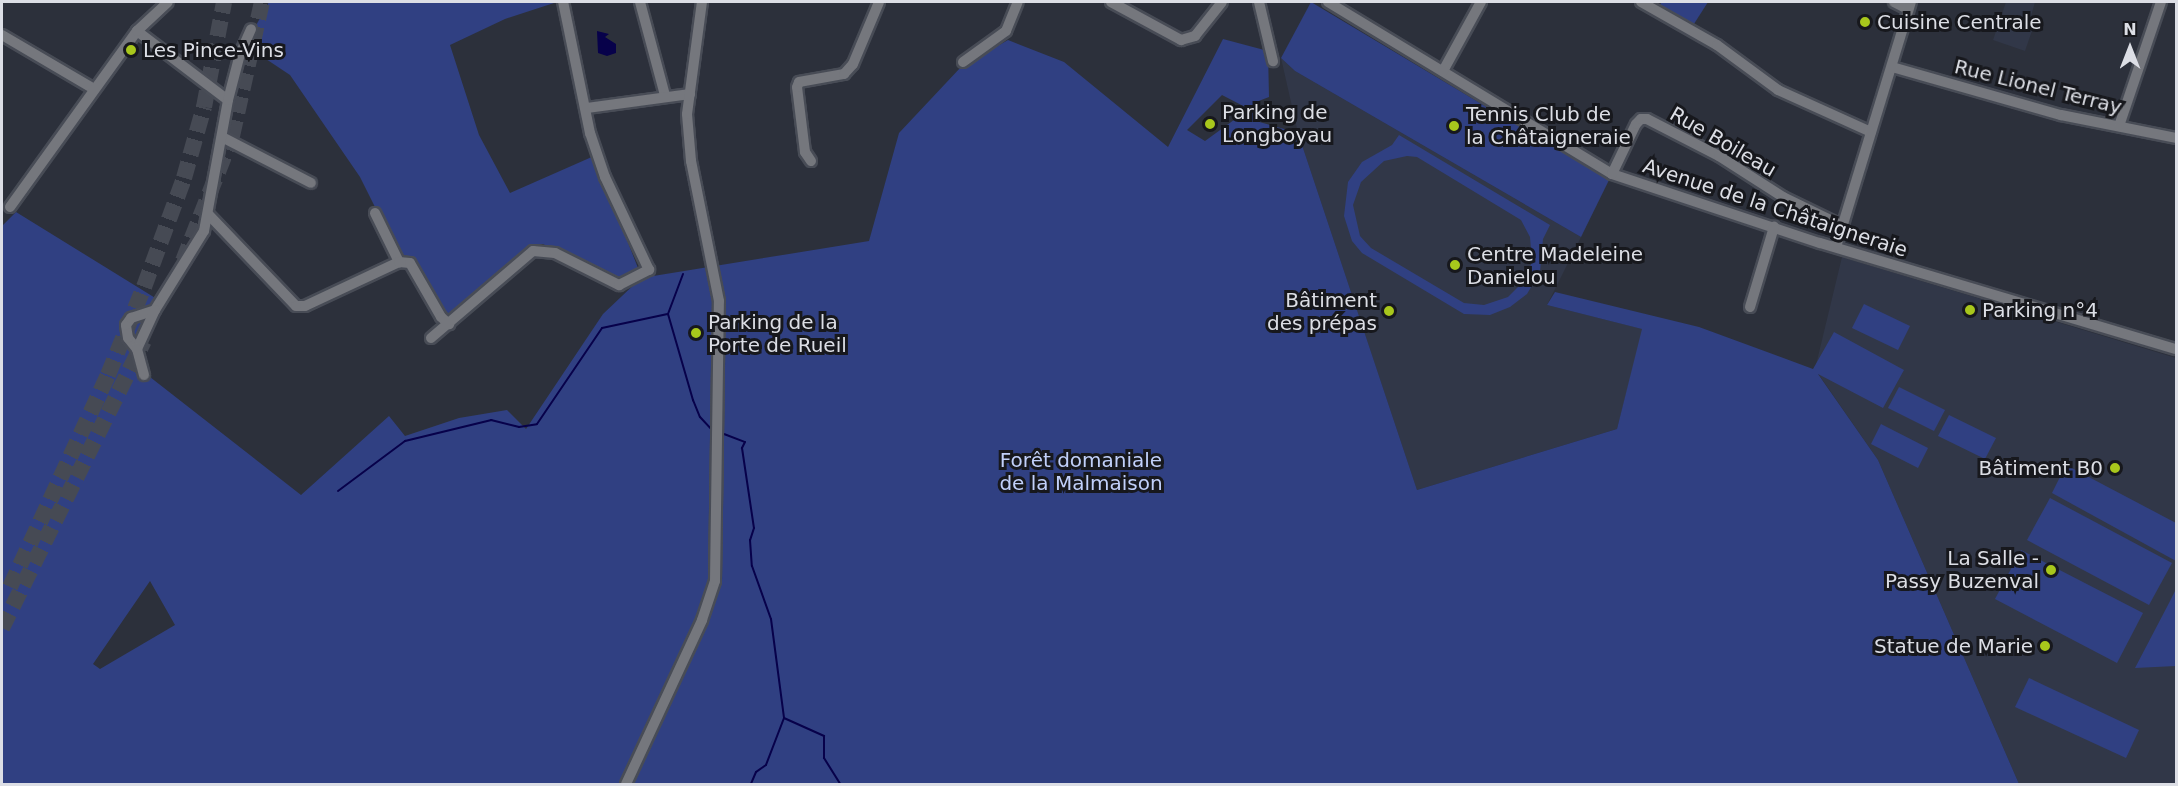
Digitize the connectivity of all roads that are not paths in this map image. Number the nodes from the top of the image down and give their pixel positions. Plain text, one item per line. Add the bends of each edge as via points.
1 (168, 2) edge
2 (563, 2) edge
3 (640, 2) edge
4 (702, 2) edge
5 (879, 2) edge
6 (1018, 2) edge
7 (1111, 2) edge
8 (1222, 2) edge
9 (1259, 2) edge
10 (1328, 2) edge
11 (1481, 2) edge
12 (1641, 2) edge
13 (1894, 2) edge
14 (2161, 2) edge
15 (1910, 5) edge
16 (251, 29) dead end
17 (137, 32) junction
18 (2, 35) edge
19 (1273, 61) dead end
20 (963, 62) dead end
21 (1892, 67) junction
22 (1443, 71) junction
23 (94, 89) junction
24 (690, 94) junction
25 (665, 95) junction
26 (228, 100) junction
27 (587, 108) junction
28 (2119, 126) junction
29 (1871, 132) junction
30 (222, 137) junction
31 (2176, 138) edge
32 (811, 161) dead end
33 (1612, 174) junction
34 (311, 183) dead end
35 (10, 207) dead end
36 (375, 213) dead end
37 (208, 214) junction
38 (1843, 226) junction
39 (1774, 228) junction
40 (1836, 247) junction
41 (399, 262) junction
42 (1750, 307) dead end
43 (155, 310) junction
44 (449, 324) junction
45 (431, 338) dead end
46 (137, 349) junction
47 (2176, 349) edge
48 (144, 375) dead end
49 (626, 784) edge

1 - 17 street
2 - 27 street
3 - 25 street
4 - 24 street
5 - 32 street via 853,63 844,74 799,82 796,87 805,152
6 - 20 street via 1006,31
7 - 8 street via 1181,40 1195,36
9 - 19 street
10 - 22 street, Avenue de la Châtaigneraie
11 - 22 street
12 - 29 street via 1718,45 1778,90
13 - 15 street
14 - 28 street
15 - 21 street
16 - 26 street
17 - 23 street
17 - 26 street
18 - 23 street
21 - 28 street, Rue Lionel Terray via 2061,115
21 - 29 street
22 - 33 street, Avenue de la Châtaigneraie
23 - 35 street
24 - 25 street
24 - 49 street via 691,161 719,301 715,581 702,620
25 - 27 street
26 - 30 street
27 - 44 street via 590,133 605,177 649,270 619,285 555,253 533,251
28 - 31 street, Rue Lionel Terray
29 - 38 street
30 - 34 street
30 - 37 street
33 - 38 street, Rue Boileau via 1636,124 1641,118 1647,119 1719,156 1783,197
33 - 39 street, Avenue de la Châtaigneraie
36 - 41 street
37 - 41 street via 296,306 305,306
37 - 43 street via 200,240
38 - 40 street
39 - 40 street, Avenue de la Châtaigneraie
39 - 42 street
40 - 47 street, Avenue de la Châtaigneraie
41 - 44 street via 416,267 441,317
43 - 46 street
43 - 46 street via 131,318 126,325 128,338
44 - 45 street
46 - 48 street

